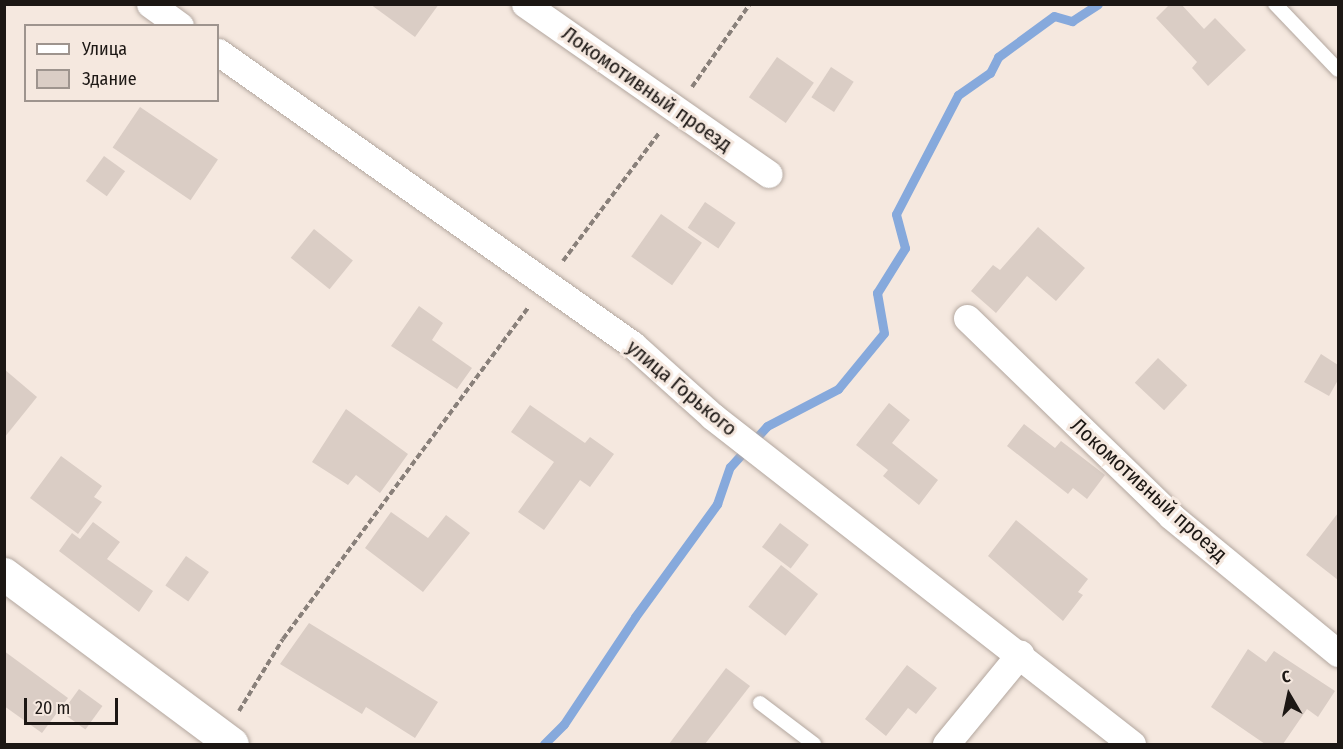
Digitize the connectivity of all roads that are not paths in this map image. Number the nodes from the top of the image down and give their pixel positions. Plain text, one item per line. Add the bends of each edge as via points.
1 (150, 4) edge
2 (525, 4) edge
3 (1275, 4) edge
4 (177, 24) edge
5 (219, 53) edge
6 (1338, 70) edge
7 (769, 174) dead end
8 (968, 318) dead end
9 (4, 574) edge
10 (1338, 653) edge
11 (1020, 654) junction
12 (760, 703) dead end
13 (227, 741) edge
14 (814, 744) edge
15 (946, 744) edge
16 (1132, 744) edge

1 - 4 street
2 - 7 street, Локомотивный проезд
3 - 6 lane
5 - 11 street, улица Горького via 633,345 712,416
8 - 10 street, Локомотивный проезд via 1171,516
9 - 13 street
11 - 15 street
11 - 16 street, улица Горького
12 - 14 lane

